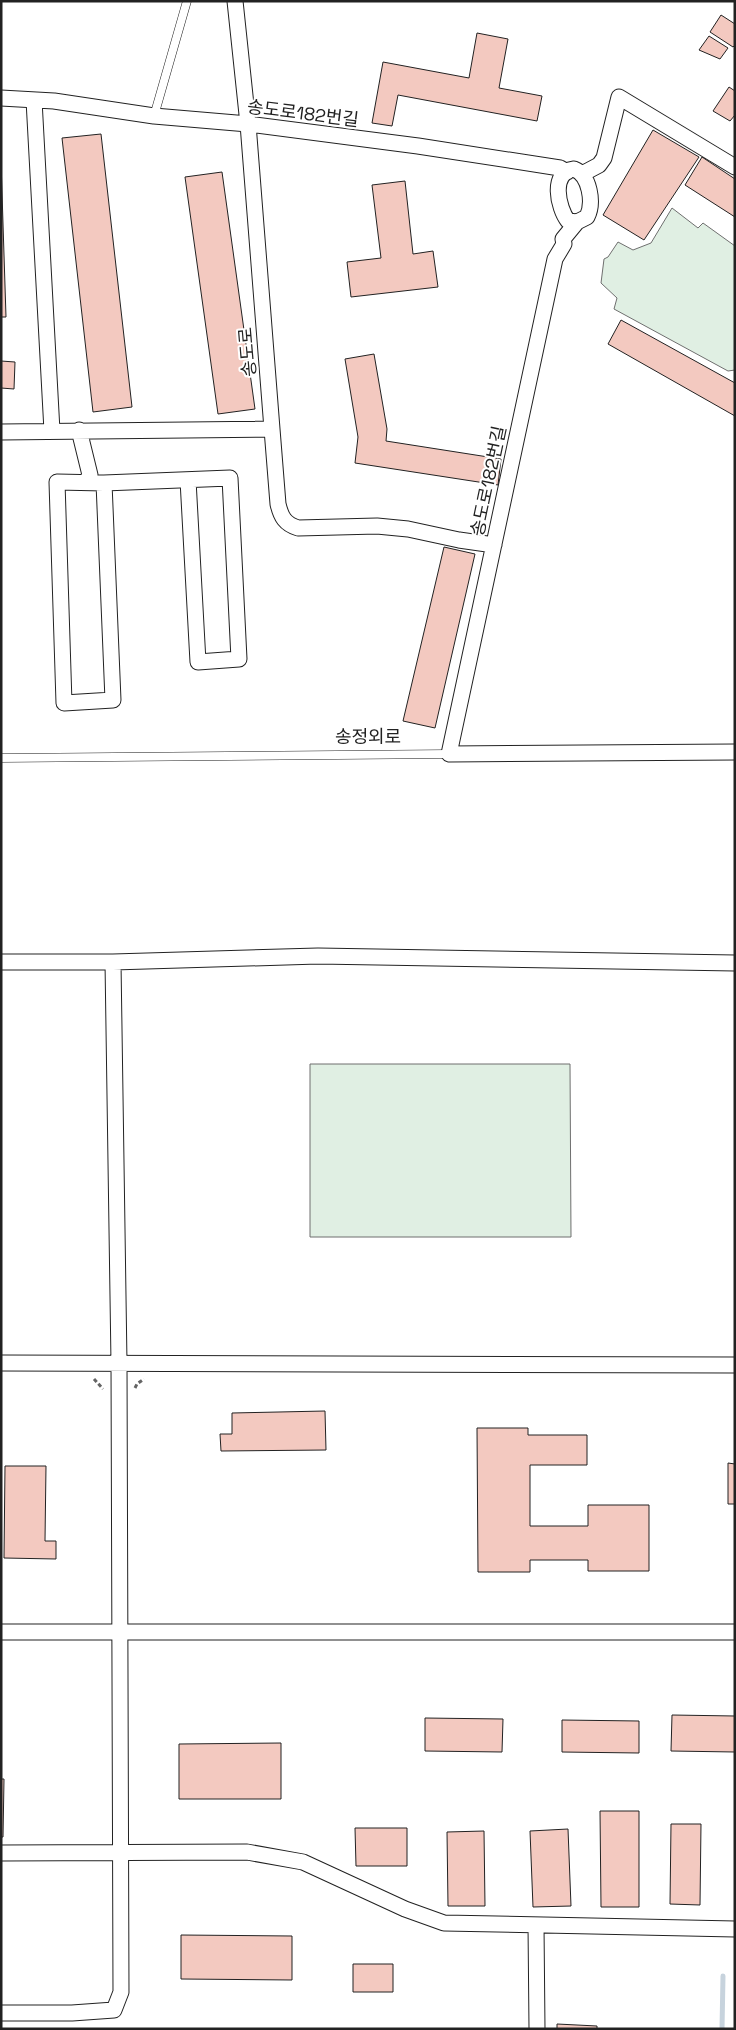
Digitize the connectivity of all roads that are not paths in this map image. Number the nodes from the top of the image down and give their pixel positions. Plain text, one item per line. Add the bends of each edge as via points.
1 (187, 1) edge
2 (236, 1) edge
3 (1, 98) edge
4 (34, 100) junction
5 (154, 116) junction
6 (248, 124) junction
7 (735, 167) edge
8 (574, 173) junction
9 (577, 222) junction
10 (79, 430) junction
11 (272, 430) junction
12 (52, 431) junction
13 (1, 432) edge
14 (188, 480) junction
15 (86, 482) junction
16 (104, 482) junction
17 (494, 545) junction
18 (735, 752) edge
19 (449, 754) junction
20 (1, 758) edge
21 (1, 962) edge
22 (113, 962) junction
23 (735, 963) edge
24 (1, 1363) edge
25 (119, 1363) junction
26 (735, 1365) edge
27 (1, 1632) edge
28 (120, 1632) junction
29 (735, 1632) edge
30 (120, 1852) junction
31 (1, 1853) edge
32 (536, 1925) junction
33 (735, 1929) edge
34 (1, 2013) edge
35 (537, 2029) edge

1 - 5 lane
2 - 6 street, 송도로
3 - 4 street, 송도로182번길
4 - 5 street, 송도로182번길
4 - 12 street
5 - 6 street, 송도로182번길
6 - 8 street, 송도로182번길 via 427,147
6 - 11 street, 송도로
7 - 8 street via 619,97 604,158 598,165
8 - 9 street via 586,179 590,203 587,217
8 - 9 street via 561,177 559,186 561,209 568,221
9 - 17 street, 송도로182번길 via 563,239 564,244 555,259
10 - 11 street
10 - 12 street
10 - 15 street via 90,474
11 - 17 street, 송도로 via 279,509 290,526 377,526
12 - 13 street
14 - 14 street via 230,478 239,658 198,662
14 - 16 street
15 - 16 street
15 - 16 street via 57,482 64,703 113,700
17 - 19 street, 송도로182번길
18 - 19 street, 송정외로
19 - 20 lane, 송정외로
21 - 22 street
22 - 23 street via 318,956
22 - 25 street
24 - 25 street
25 - 26 street
25 - 28 street
27 - 28 street
28 - 29 street
28 - 30 street
30 - 31 street
30 - 32 street via 247,1852 303,1862 444,1923
30 - 34 street via 121,1992 114,2010
32 - 33 street
32 - 35 street

